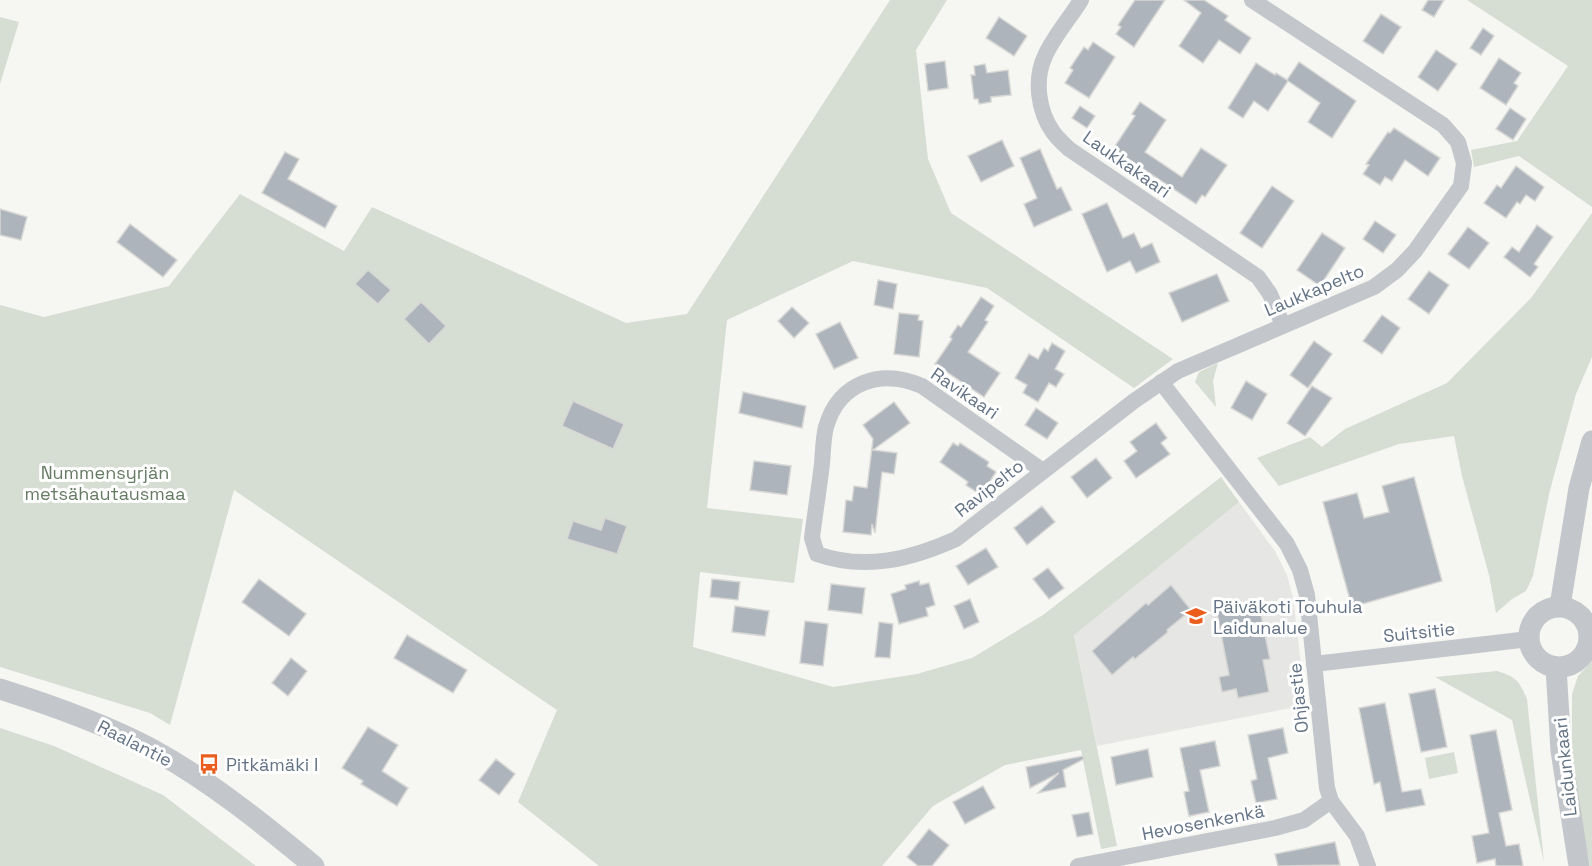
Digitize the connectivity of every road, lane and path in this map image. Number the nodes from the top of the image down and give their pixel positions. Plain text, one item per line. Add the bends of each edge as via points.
1 (1081, 0) edge
2 (1252, 0) edge
3 (1283, 325) junction
4 (1161, 382) junction
5 (1592, 441) edge
6 (1043, 471) junction
7 (817, 554) joint
8 (1560, 606) junction
9 (1529, 639) junction
10 (1590, 641) edge
11 (1314, 664) junction
12 (1556, 667) junction
13 (0, 689) edge
14 (1331, 801) junction
15 (314, 866) edge
16 (1078, 866) edge
17 (1368, 866) edge
18 (1579, 866) edge

1 - 3 street, Laukkakaari via 1045,56 1039,75 1043,116 1054,134 1070,149 1258,277
2 - 3 street, Laukkapelto via 1443,125 1458,142 1464,163 1461,186 1397,270 1374,287
3 - 4 street, Laukkapelto via 1193,363
4 - 6 street, Ravipelto
4 - 11 street, Ohjastie via 1287,544 1307,595
5 - 8 street via 1579,488
6 - 7 street, Ravipelto via 956,538 928,552 893,561 863,563
6 - 7 street, Ravikaari via 922,386 887,377 869,380 850,390 834,407 826,428 812,538
8 - 9 street via 1541,612 1534,620
8 - 10 street via 1582,617
9 - 11 street, Suitsitie
9 - 12 street via 1534,655
10 - 12 street via 1581,657
11 - 14 street, Ohjastie
12 - 18 street, Laidunkaari via 1561,751
13 - 15 street, Raalantie via 91,720 150,748 225,796
14 - 16 street, Hevosenkenkä via 1304,820 1275,828
14 - 17 street, Ohjastie via 1357,836

